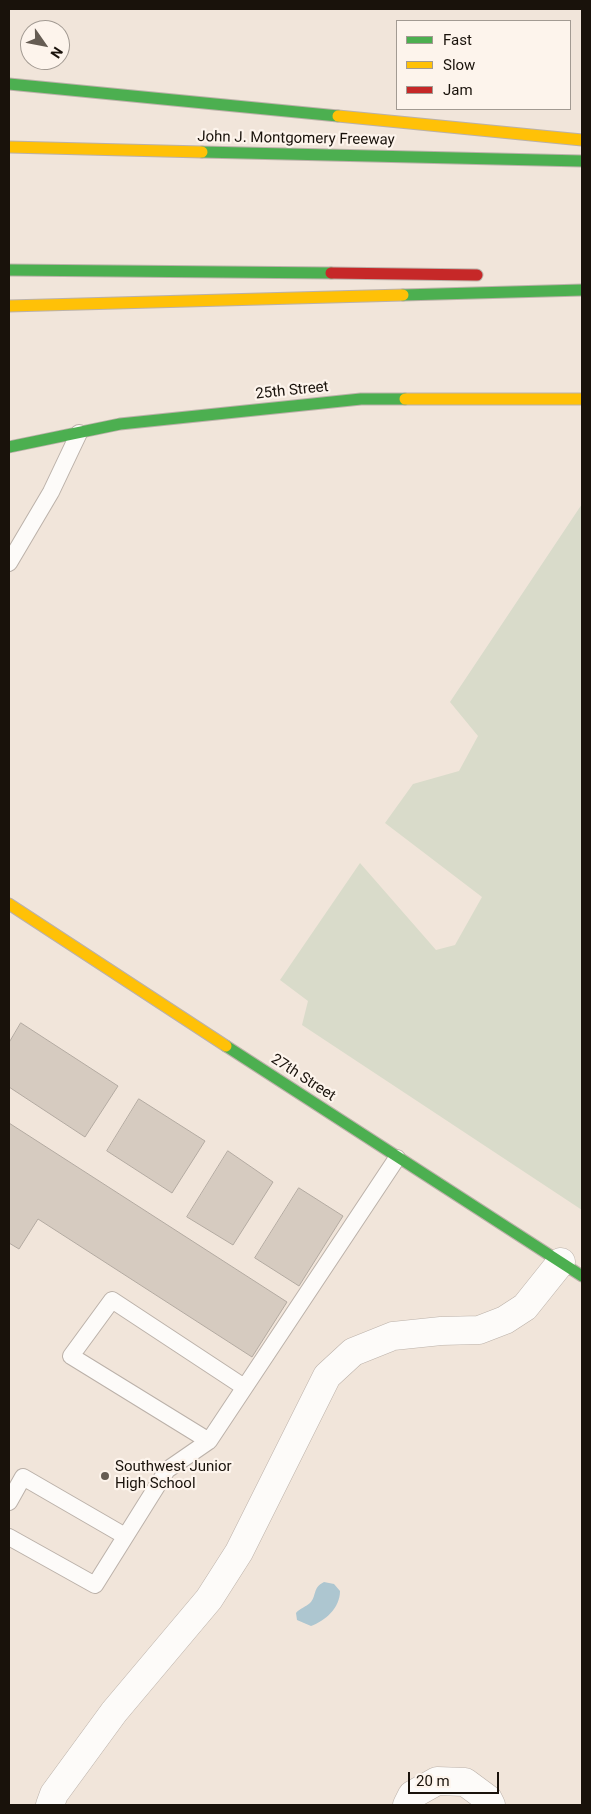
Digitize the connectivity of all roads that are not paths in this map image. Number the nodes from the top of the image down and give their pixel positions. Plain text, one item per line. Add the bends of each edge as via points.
1 (9, 84) edge
2 (582, 140) edge
3 (9, 147) edge
4 (582, 161) edge
5 (9, 270) edge
6 (493, 276) dead end
7 (582, 290) edge
8 (9, 306) edge
9 (582, 399) edge
10 (79, 433) junction
11 (9, 447) edge
12 (9, 563) edge
13 (9, 904) edge
14 (397, 1158) junction
15 (571, 1269) edge
16 (244, 1387) junction
17 (209, 1441) junction
18 (9, 1502) edge
19 (125, 1536) junction
20 (9, 1538) edge
21 (50, 1805) edge
22 (407, 1805) edge
23 (491, 1805) edge

1 - 2 main road
3 - 4 main road, John J. Montgomery Freeway
5 - 6 main road
7 - 8 main road
9 - 10 main road, 25th Street via 361,399 120,424
10 - 11 main road, 25th Street
10 - 12 lane via 52,492
13 - 14 main road, 27th Street
14 - 15 main road, 27th Street
14 - 16 lane
15 - 21 street via 505,1320 479,1330 393,1336 353,1352 327,1376 239,1552 209,1599 114,1712 54,1794
16 - 17 lane
16 - 17 lane via 112,1300 71,1356
17 - 19 lane via 167,1470
18 - 19 lane via 23,1477
19 - 20 lane via 95,1585
22 - 23 street via 412,1796 437,1782 465,1782 488,1799

